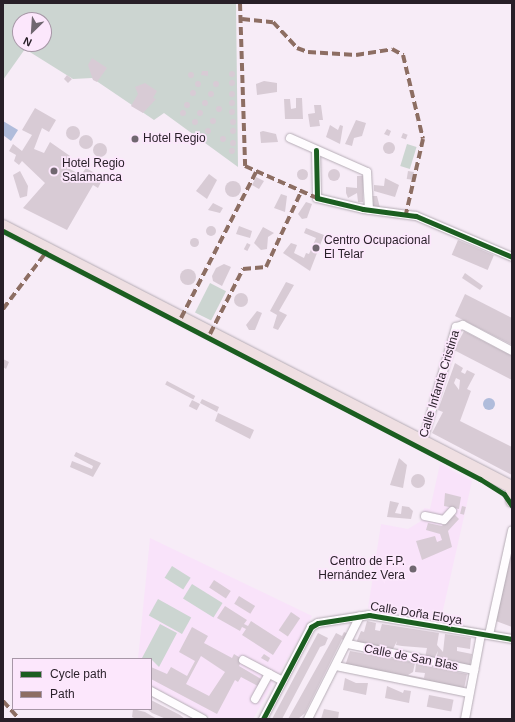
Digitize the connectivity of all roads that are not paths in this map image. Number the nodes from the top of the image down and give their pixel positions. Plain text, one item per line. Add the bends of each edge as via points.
1 (290, 138) dead end
2 (316, 150) junction
3 (369, 210) junction
4 (3, 226) edge
5 (512, 257) edge
6 (512, 351) edge
7 (422, 444) junction
8 (511, 493) edge
9 (452, 511) dead end
10 (425, 516) dead end
11 (512, 530) edge
12 (360, 616) junction
13 (485, 635) junction
14 (512, 639) edge
15 (348, 644) junction
16 (243, 660) dead end
17 (336, 666) junction
18 (474, 670) junction
19 (268, 674) junction
20 (283, 681) junction
21 (152, 692) edge
22 (469, 693) junction
23 (255, 699) dead end
24 (203, 719) edge
25 (263, 719) edge
26 (308, 719) edge
27 (465, 719) edge

1 - 2 street
2 - 3 street via 367,172
2 - 3 street via 317,198
3 - 5 street via 416,216
4 - 7 highway
6 - 7 street, Calle Infanta Cristina via 459,325 453,332
7 - 8 highway via 494,481
9 - 10 street via 444,520
11 - 13 street
12 - 13 street, Calle Doña Eloya
12 - 15 street
12 - 20 street, Calle Doña Eloya via 318,623 311,627
13 - 14 street, Calle Doña Eloya
13 - 18 street
15 - 17 street
15 - 18 street, Calle de San Blas
16 - 19 street
17 - 22 street
17 - 26 street
18 - 22 street
19 - 20 street
19 - 23 street
20 - 25 street
21 - 24 street
22 - 27 street

